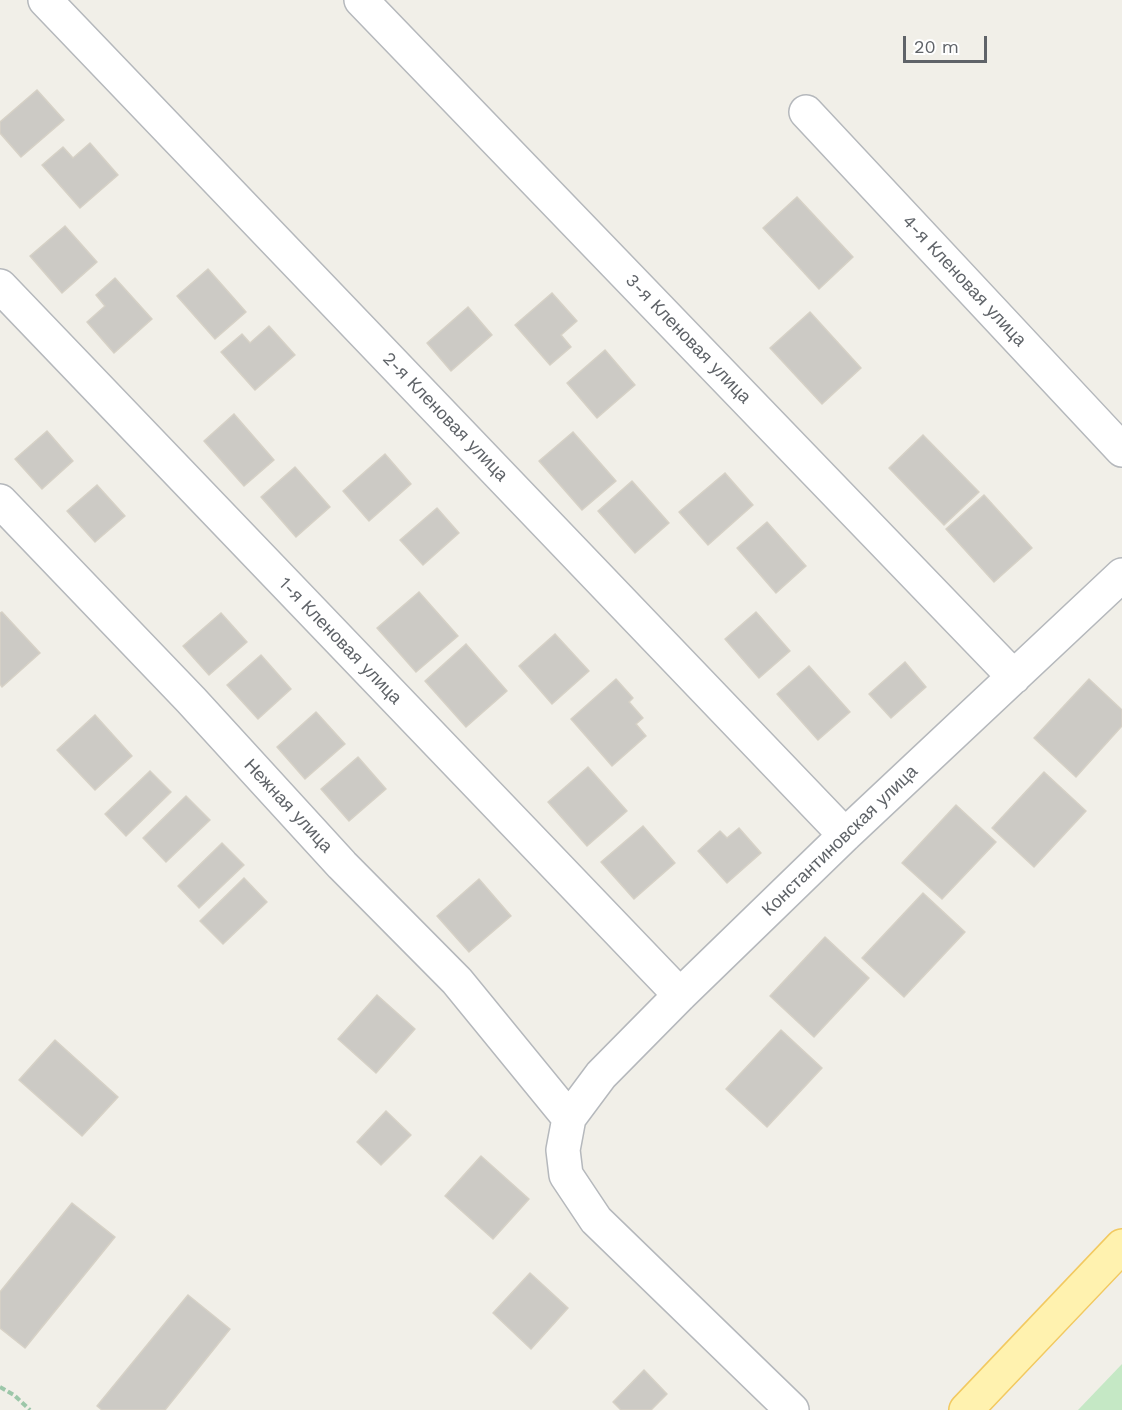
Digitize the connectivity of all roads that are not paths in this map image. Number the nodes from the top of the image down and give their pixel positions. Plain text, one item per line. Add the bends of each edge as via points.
1 (45, 0) edge
2 (362, 0) edge
3 (806, 112) dead end
4 (0, 286) edge
5 (1122, 450) edge
6 (0, 501) edge
7 (1122, 575) edge
8 (1014, 677) junction
9 (845, 834) junction
10 (680, 995) junction
11 (569, 1118) junction
12 (1122, 1246) edge
13 (792, 1410) edge
14 (966, 1410) edge

1 - 9 street, 2-я Кленовая улица
2 - 8 street, 3-я Кленовая улица
3 - 5 street, 4-я Кленовая улица
4 - 10 street, 1-я Кленовая улица
6 - 11 street, Нежная улица via 342,865 457,981
7 - 8 street, Константиновская улица
8 - 9 street, Константиновская улица
9 - 10 street, Константиновская улица
10 - 11 street, Константиновская улица via 601,1075
11 - 13 street via 563,1150 566,1175 596,1220
12 - 14 main road

